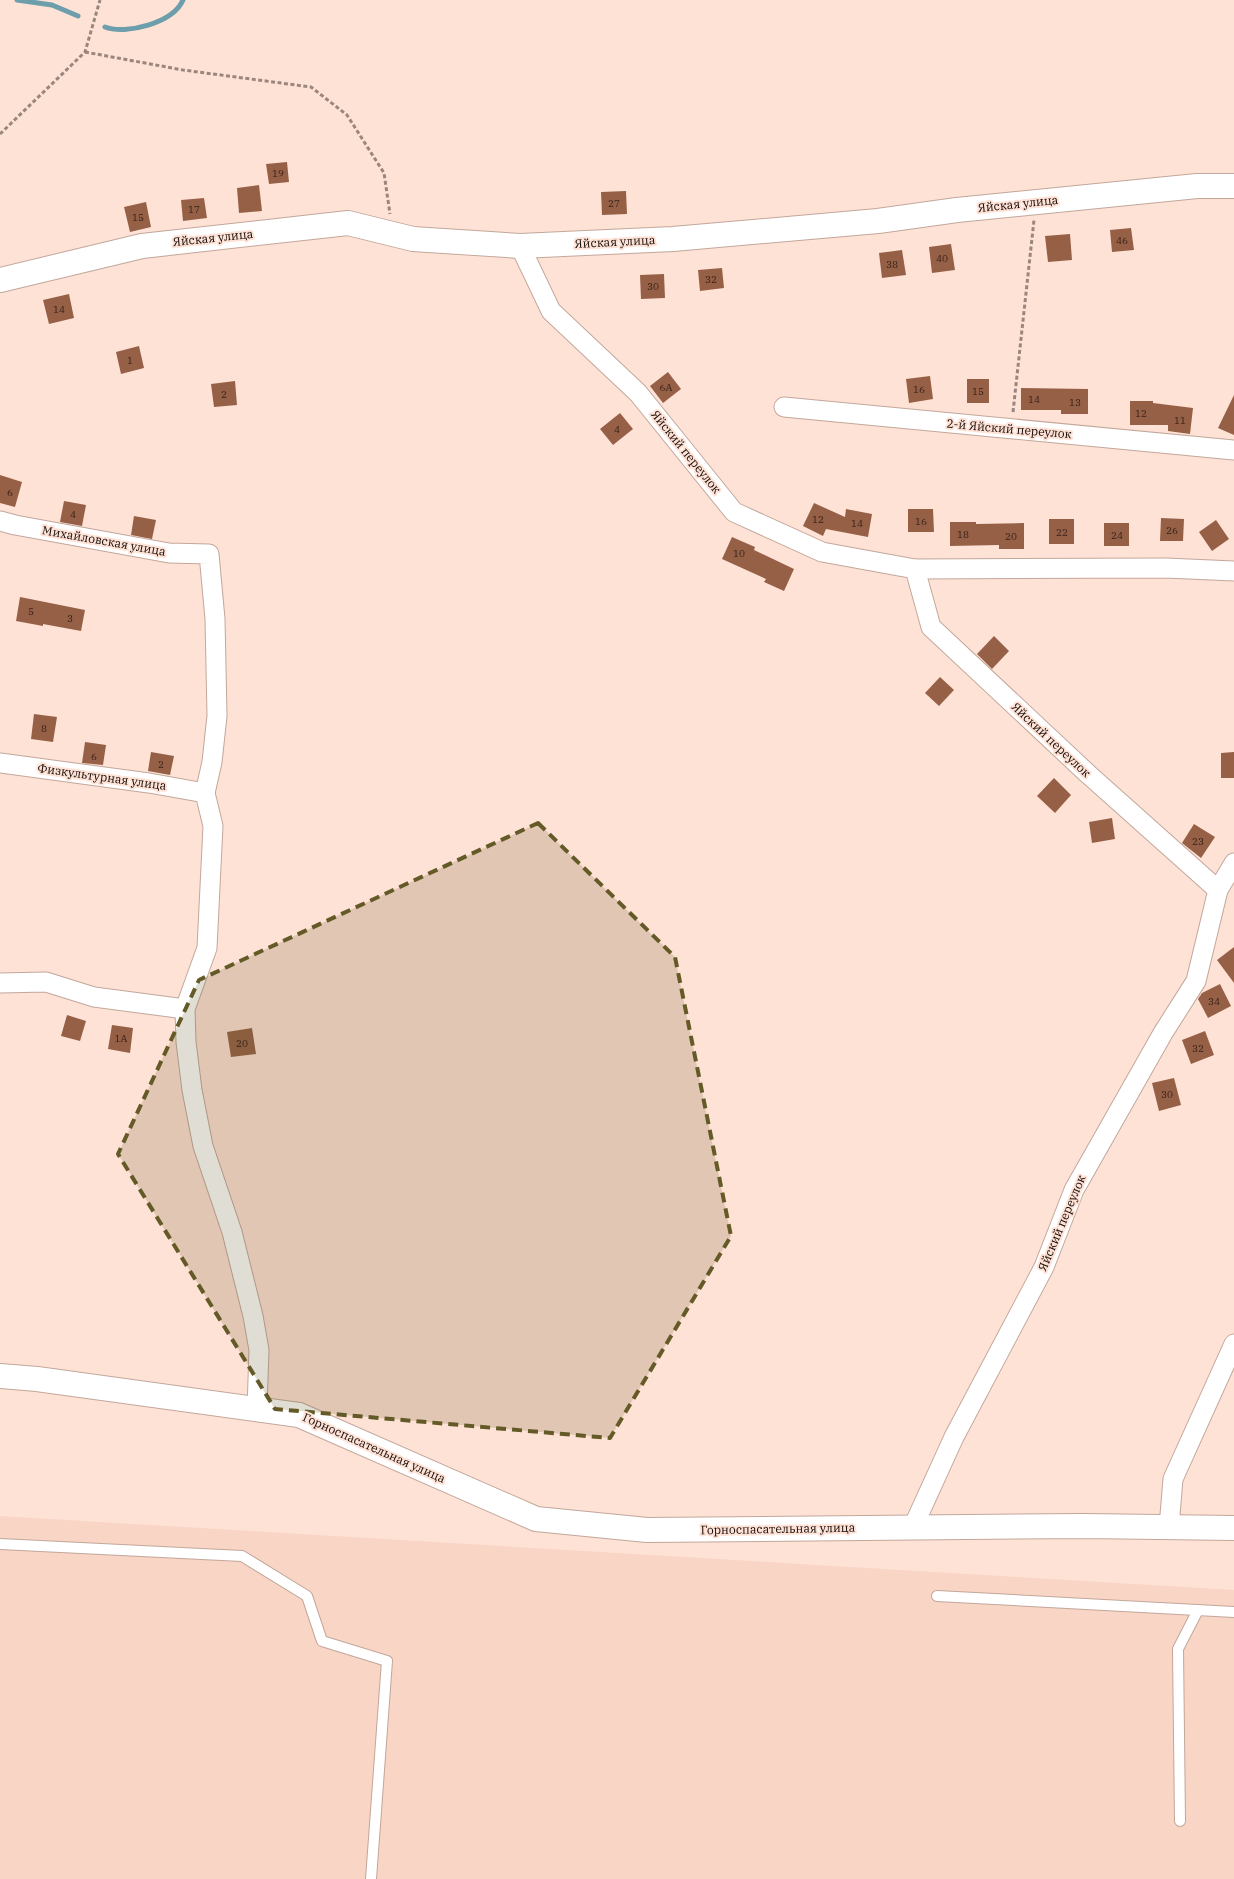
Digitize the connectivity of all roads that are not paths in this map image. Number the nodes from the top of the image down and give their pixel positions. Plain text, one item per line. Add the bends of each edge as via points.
1 (1234, 186) edge
2 (520, 246) junction
3 (0, 280) edge
4 (784, 407) dead end
5 (1234, 450) edge
6 (0, 520) edge
7 (915, 569) junction
8 (1234, 571) edge
9 (0, 763) edge
10 (204, 793) junction
11 (1234, 863) edge
12 (1218, 890) junction
13 (0, 983) edge
14 (185, 1009) junction
15 (1234, 1344) edge
16 (0, 1376) edge
17 (257, 1409) junction
18 (1169, 1527) junction
19 (913, 1528) junction
20 (1234, 1528) edge
21 (0, 1544) edge
22 (937, 1596) dead end
23 (1198, 1610) junction
24 (1234, 1612) edge
25 (1180, 1821) dead end
26 (370, 1879) edge

1 - 2 street, Яйская улица via 1197,186 878,221 673,239
2 - 3 street, Яйская улица via 413,239 348,223 142,246
2 - 7 street, Яйский переулок via 551,311 638,393 734,512 822,552
4 - 5 street, 2-й Яйский переулок
6 - 10 street, Михайловская улица via 169,553 209,554 215,619 217,716 212,762
7 - 8 street, Яйский переулок via 1166,568
7 - 12 street, Яйский переулок via 931,627
9 - 10 street, Физкультурная улица
10 - 14 street via 213,826 207,948
11 - 12 street, Яйский переулок
12 - 19 street, Яйский переулок via 1196,981 1074,1190 1044,1267 954,1437
13 - 14 street via 46,982 94,997
14 - 17 street via 187,1051 203,1146 232,1232 253,1316 259,1350
15 - 18 street via 1173,1479
16 - 17 street, Горноспасательная улица
17 - 19 street, Горноспасательная улица via 299,1415 536,1519 647,1530
18 - 19 street, Горноспасательная улица
18 - 20 street, Горноспасательная улица
21 - 26 lane via 242,1556 307,1596 322,1641 387,1661
22 - 23 lane
23 - 24 lane
23 - 25 lane via 1178,1649

